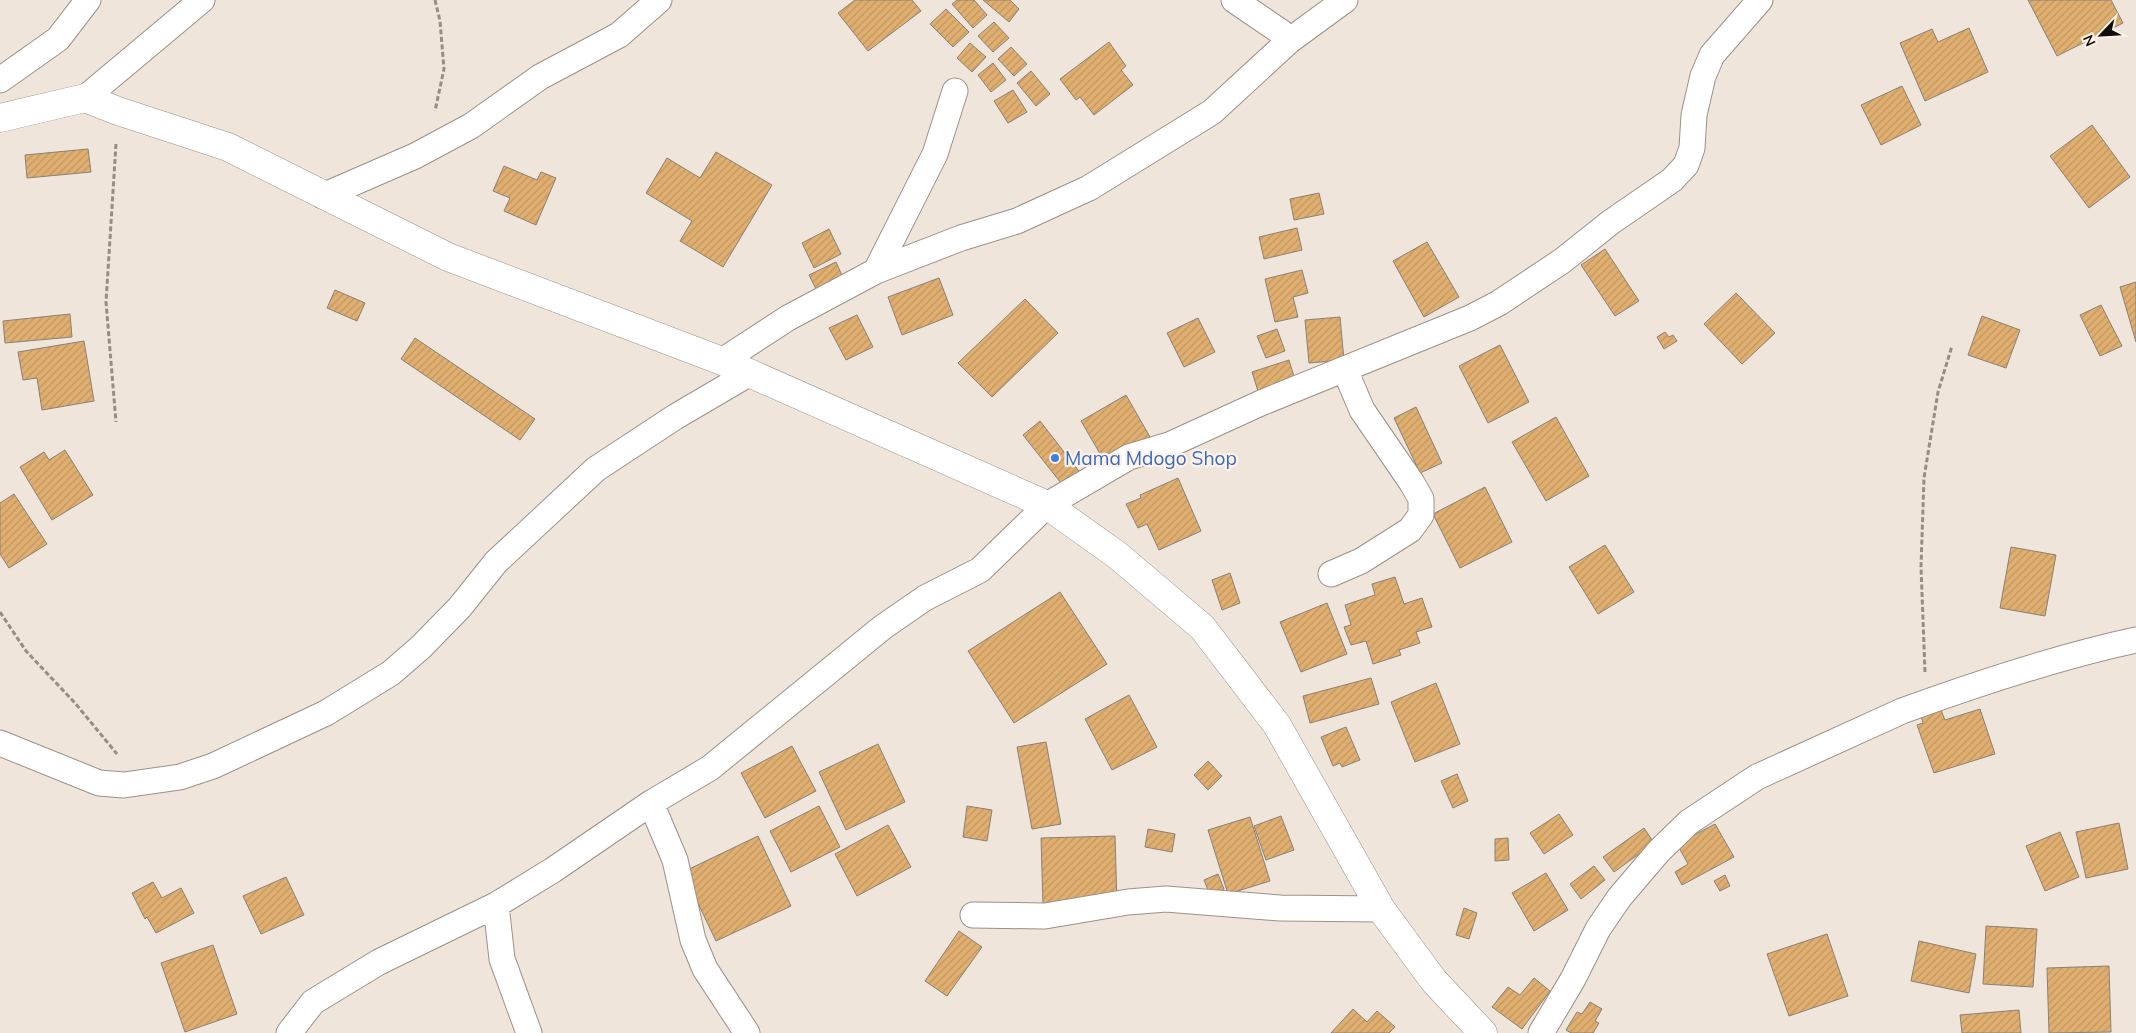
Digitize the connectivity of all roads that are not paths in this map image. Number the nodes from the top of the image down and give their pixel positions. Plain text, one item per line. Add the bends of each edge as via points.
1 (88, 0) edge
2 (202, 0) edge
3 (659, 0) edge
4 (1234, 0) edge
5 (1345, 0) edge
6 (1760, 0) edge
7 (1289, 41) junction
8 (0, 80) edge
9 (955, 91) dead end
10 (85, 98) junction
11 (0, 118) edge
12 (323, 196) junction
13 (876, 271) junction
14 (722, 361) junction
15 (1345, 370) junction
16 (750, 372) junction
17 (1047, 505) junction
18 (1331, 574) dead end
19 (2136, 640) edge
20 (0, 743) edge
21 (651, 803) junction
22 (496, 905) junction
23 (1382, 909) junction
24 (973, 915) dead end
25 (289, 1033) edge
26 (529, 1033) edge
27 (747, 1033) edge
28 (1483, 1033) edge
29 (1541, 1033) edge

1 - 8 street via 58,39
2 - 10 street
3 - 12 street via 619,35 540,77 471,126 415,156
4 - 7 street
5 - 7 street
6 - 15 street via 1712,55 1703,76 1694,115 1692,148 1686,165 1672,180 1499,303
7 - 13 street via 1212,112 1089,188 1016,221
9 - 13 street via 934,154
10 - 11 street
10 - 12 street via 228,147
12 - 14 street via 448,257
13 - 14 street via 788,318
14 - 16 street
15 - 17 street via 1170,445 1129,457
15 - 18 street via 1362,410 1417,491 1421,499 1421,515 1410,530
16 - 17 street
16 - 20 street via 675,416 596,469 496,562 460,607 421,647 391,673 326,713 213,766 180,777 124,785 99,783
17 - 21 street via 980,570 925,598 883,626 710,768
17 - 23 street via 1117,555 1202,627 1277,725
19 - 29 street via 2054,661 1902,711 1757,777 1690,822 1659,851 1619,898 1598,929
21 - 22 street
21 - 27 street via 675,860 693,940 705,969
22 - 25 street via 379,962 321,997 313,1002
22 - 26 street via 502,959
23 - 24 street via 1280,908 1166,899 1045,916
23 - 28 street via 1434,981

